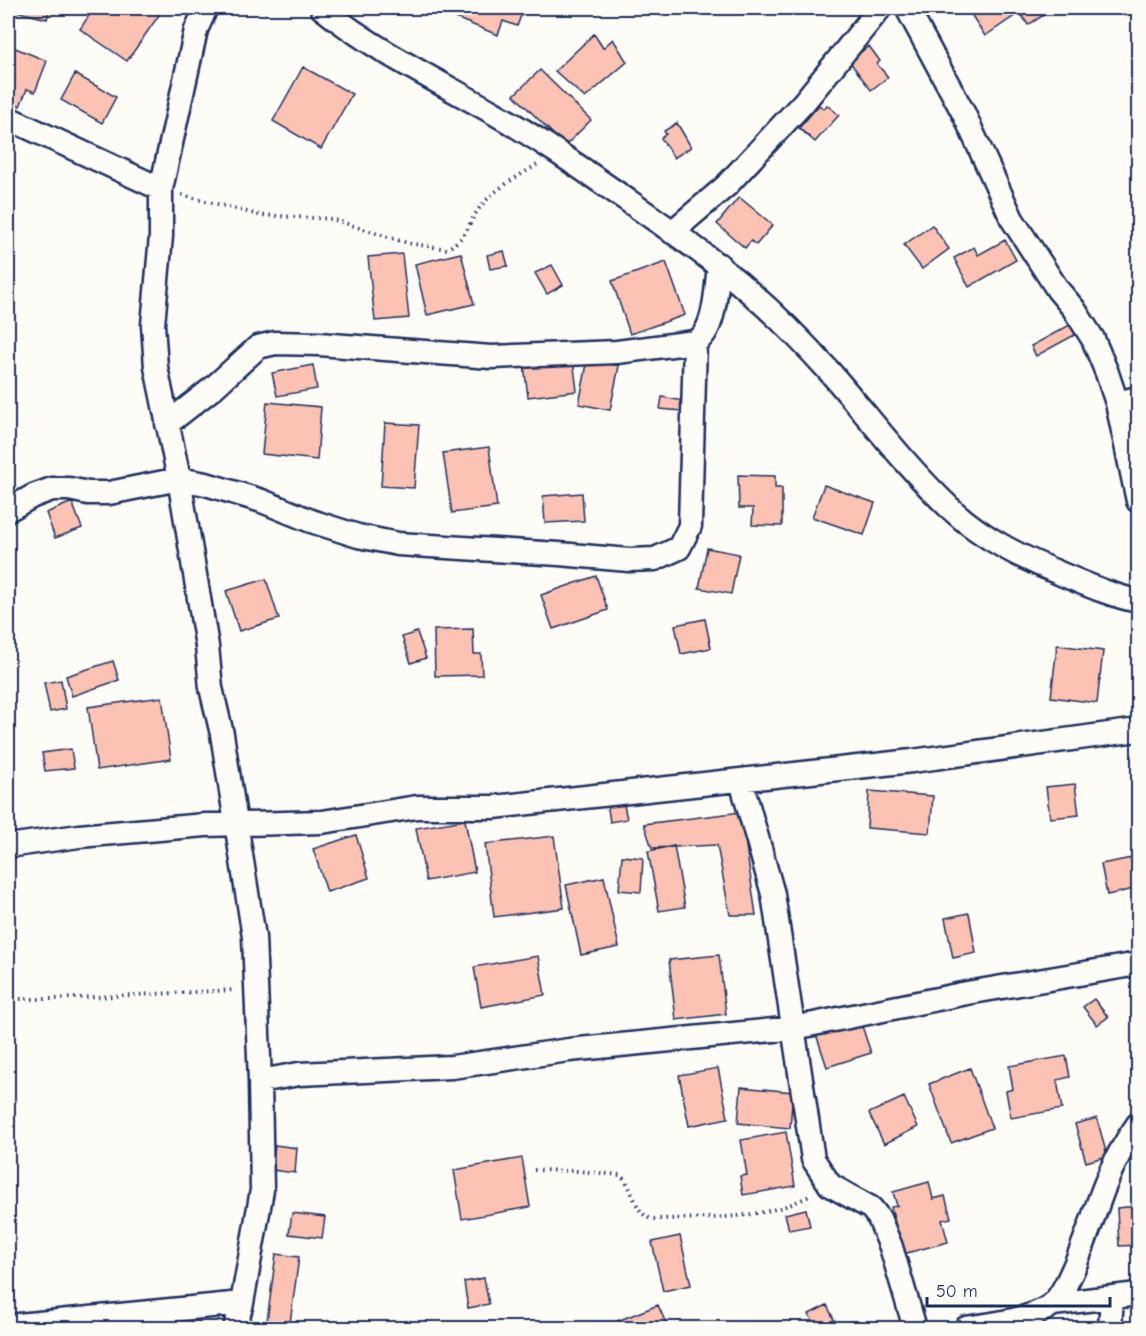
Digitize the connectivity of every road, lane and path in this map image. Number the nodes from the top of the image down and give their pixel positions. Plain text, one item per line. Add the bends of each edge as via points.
1 (206, 8) edge
2 (322, 8) edge
3 (880, 8) edge
4 (907, 8) edge
5 (8, 118) edge
6 (552, 149) junction
7 (161, 189) junction
8 (672, 232) junction
9 (719, 266) junction
10 (695, 342) junction
11 (1128, 400) edge
12 (167, 424) junction
13 (179, 479) junction
14 (1138, 501) edge
15 (8, 510) edge
16 (1138, 601) edge
17 (1138, 730) edge
18 (741, 781) junction
19 (235, 825) junction
20 (8, 846) edge
21 (1138, 964) edge
22 (256, 990) junction
23 (8, 999) edge
24 (794, 1028) junction
25 (260, 1081) junction
26 (1138, 1124) edge
27 (534, 1170) dead end
28 (830, 1185) junction
29 (1138, 1294) edge
30 (1112, 1297) junction
31 (242, 1303) junction
32 (1053, 1304) junction
33 (8, 1326) edge
34 (235, 1329) edge
35 (915, 1329) edge
36 (966, 1329) edge
37 (1110, 1329) edge

1 - 7 street via 196,30
2 - 6 street via 349,30
3 - 8 street via 804,102 734,178
4 - 11 street via 964,114 1012,219 1074,309 1093,339 1107,373
5 - 7 street
6 - 7 path via 537,165 508,182 481,206 466,234 447,249 407,243 332,219 259,215
6 - 8 street
7 - 12 street via 153,325 156,368
8 - 9 street
9 - 10 street via 710,325 703,338
9 - 16 street via 784,324 952,510 985,536 1030,561
10 - 12 street via 618,352 491,357 275,344 258,347
10 - 13 street via 690,526 680,548 655,559 398,544 358,536 262,501
11 - 14 street
12 - 13 street
13 - 15 street via 109,493 52,489
13 - 19 street
17 - 18 street
18 - 19 street via 495,807 417,807 322,822
18 - 24 street via 772,887
19 - 20 street
19 - 22 street via 254,937
21 - 24 street
22 - 23 path
22 - 25 street
24 - 25 street via 569,1050 452,1067 299,1074
24 - 28 street via 810,1147
25 - 31 street via 262,1190
26 - 32 street via 1105,1183 1078,1256
27 - 28 path via 620,1175 645,1217 651,1219 776,1210
28 - 35 street via 871,1208 879,1218
29 - 30 street
30 - 32 street
30 - 37 street
31 - 33 street
31 - 34 street
32 - 36 street via 1029,1315

